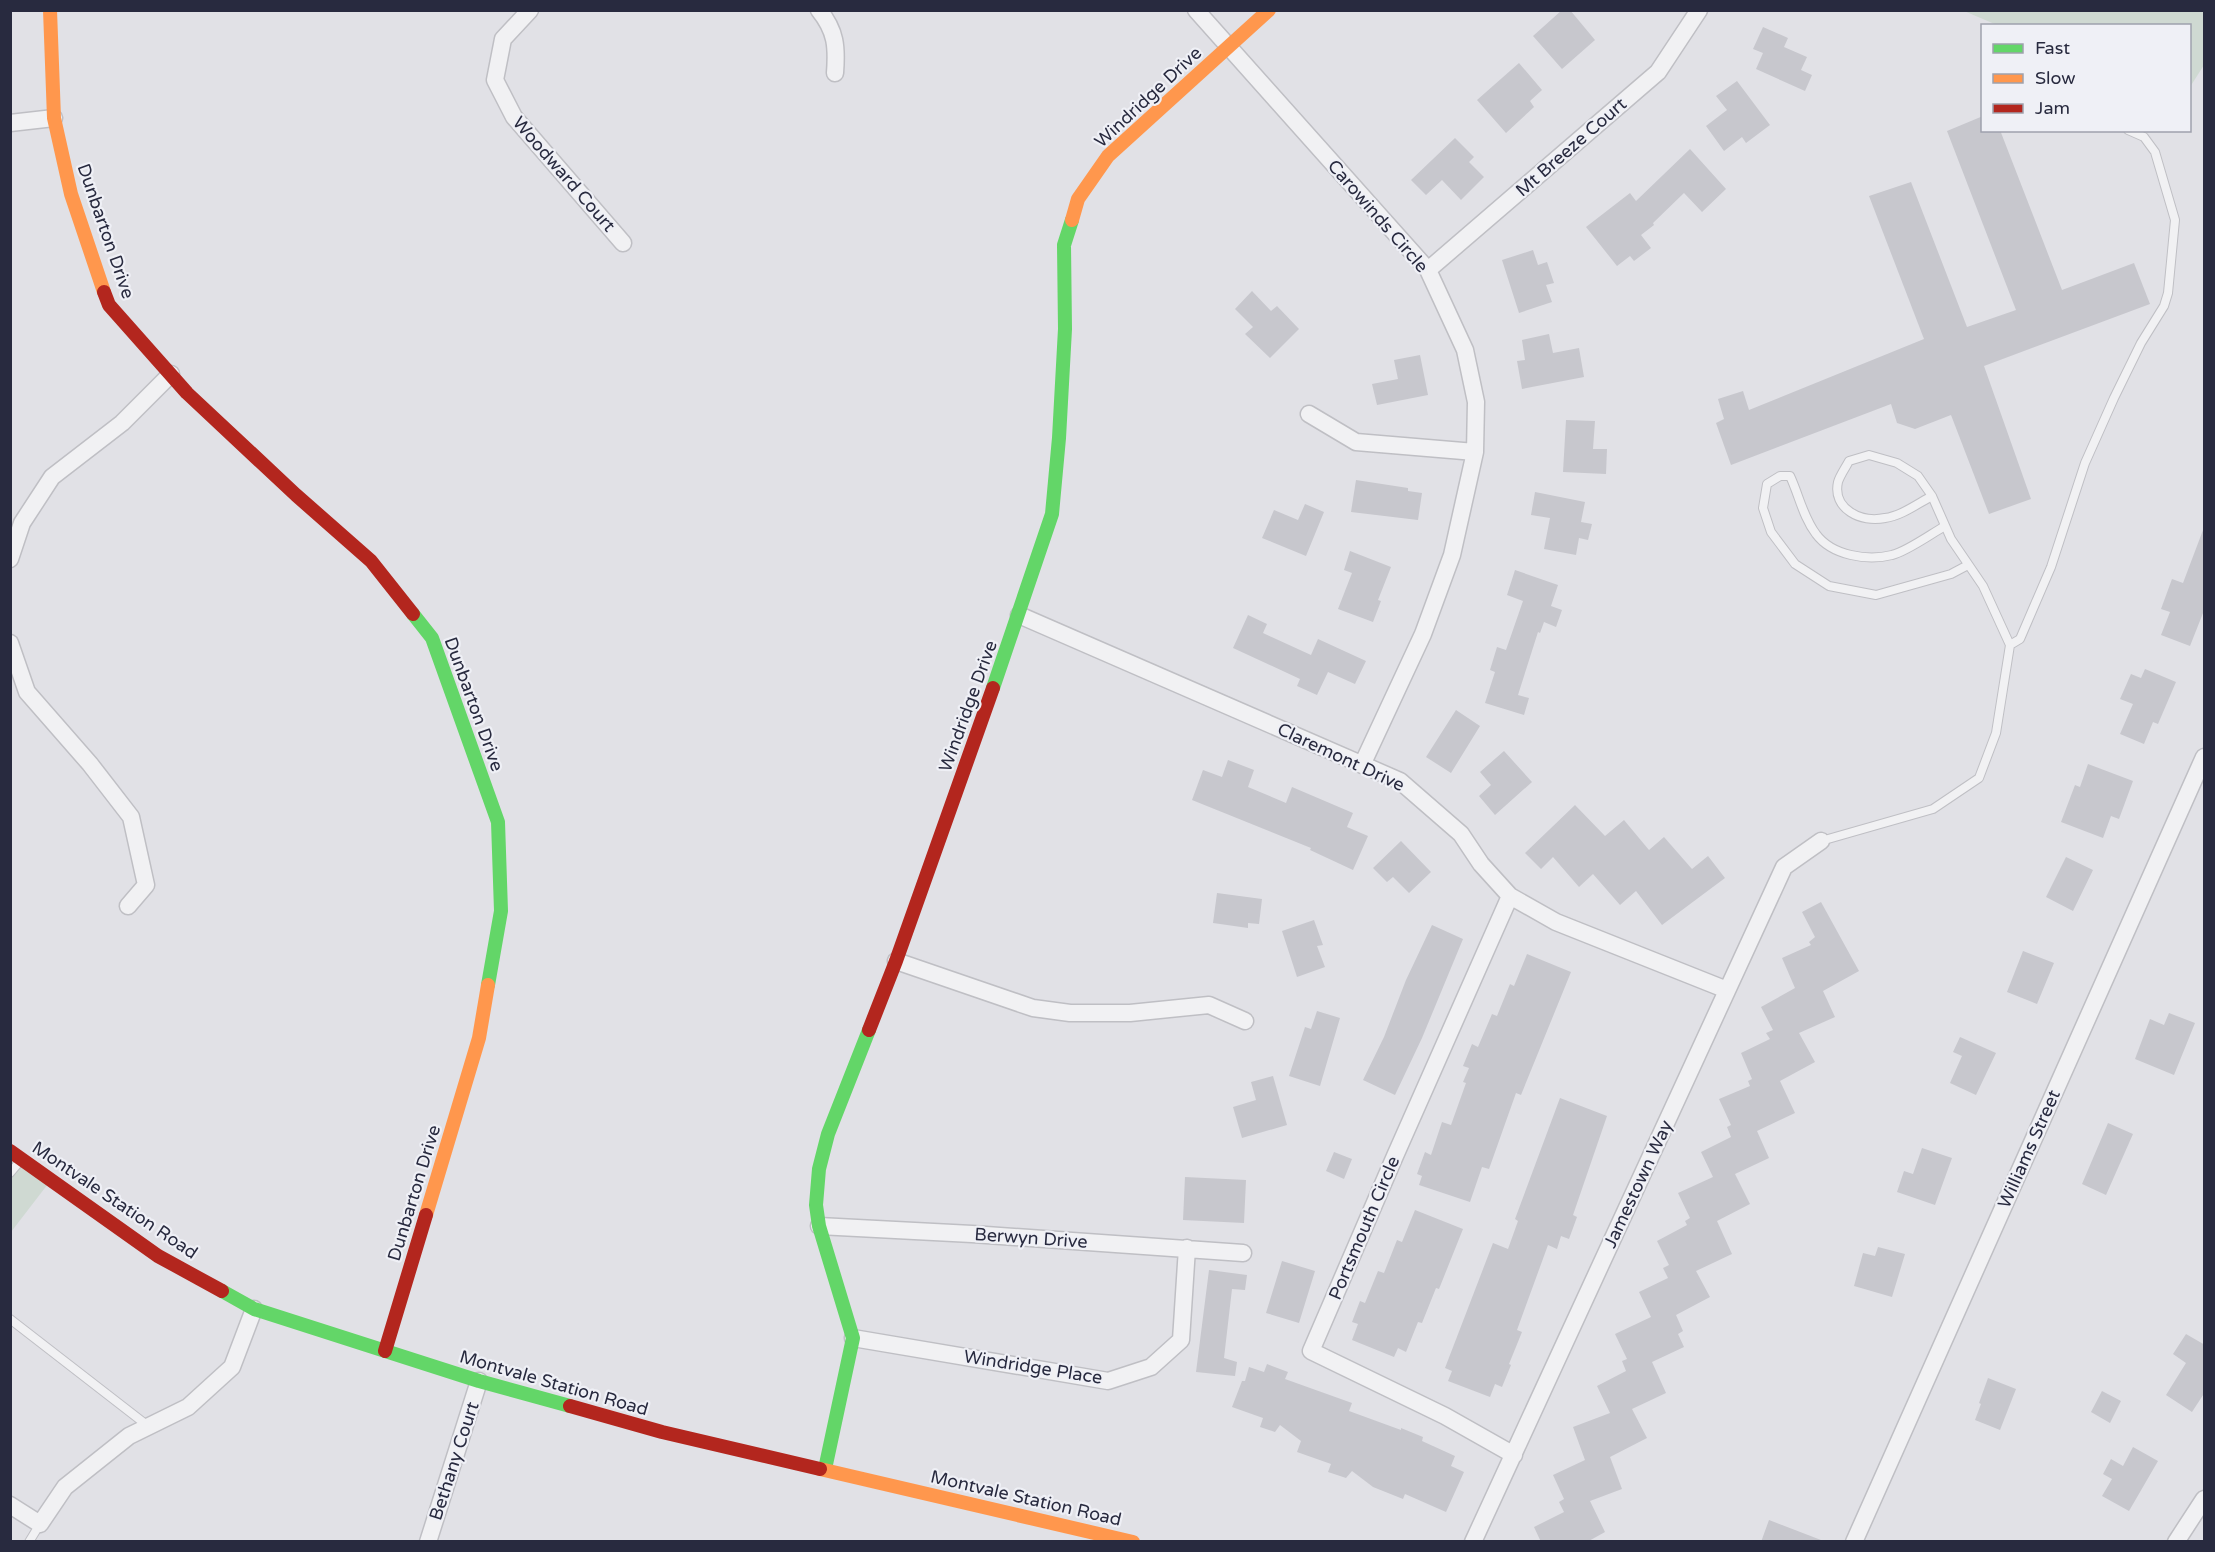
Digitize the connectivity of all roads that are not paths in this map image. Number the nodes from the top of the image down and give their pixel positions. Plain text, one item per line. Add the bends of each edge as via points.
1 (50, 10) edge
2 (530, 10) edge
3 (819, 10) edge
4 (1196, 10) edge
5 (1269, 10) edge
6 (1699, 10) edge
7 (1229, 47) junction
8 (835, 73) dead end
9 (54, 118) junction
10 (10, 123) edge
11 (2133, 132) edge
12 (623, 243) dead end
13 (1428, 270) junction
14 (171, 375) junction
15 (1309, 414) dead end
16 (1475, 452) junction
17 (1932, 496) junction
18 (1945, 526) junction
19 (10, 560) edge
20 (1968, 565) junction
21 (1019, 615) junction
22 (10, 643) edge
23 (2010, 645) junction
24 (2205, 757) edge
25 (1362, 765) junction
26 (1821, 841) joint
27 (1510, 896) junction
28 (128, 906) dead end
29 (896, 961) junction
30 (1727, 990) junction
31 (1245, 1021) dead end
32 (16, 1155) edge
33 (10, 1173) edge
34 (819, 1226) junction
35 (1187, 1248) junction
36 (1243, 1253) dead end
37 (254, 1309) junction
38 (10, 1319) edge
39 (853, 1338) junction
40 (385, 1351) junction
41 (479, 1381) junction
42 (148, 1426) junction
43 (1514, 1455) junction
44 (825, 1469) junction
45 (2205, 1499) edge
46 (10, 1505) edge
47 (40, 1524) junction
48 (29, 1542) edge
49 (428, 1542) edge
50 (1132, 1542) edge
51 (1473, 1542) edge
52 (1854, 1542) edge
53 (2175, 1542) edge

1 - 9 street, Dunbarton Drive
2 - 12 street, Woodward Court via 503,39 495,80 514,117
3 - 8 street via 829,22 837,48
4 - 7 street, Carowinds Circle
5 - 7 street, Windridge Drive
6 - 13 street, Mt Breeze Court via 1659,72
7 - 13 street, Carowinds Circle
7 - 21 street, Windridge Drive via 1108,156 1078,199 1064,245 1065,329 1052,514
9 - 10 street
9 - 14 street, Dunbarton Drive via 71,194 109,305
11 - 23 lane via 2144,137 2155,152 2175,220 2168,293 2085,462 2051,567 2020,639
13 - 16 street, Carowinds Circle via 1465,350 1476,402
14 - 19 street via 122,423 52,477 22,523
14 - 40 street, Dunbarton Drive via 371,561 432,638 498,822 501,911 479,1038
15 - 16 street via 1356,442
16 - 25 street, Carowinds Circle via 1452,555 1423,634
17 - 17 lane via 1918,476 1897,463 1869,455 1849,461 1839,480 1838,494 1843,507 1862,518 1887,518
17 - 18 lane
18 - 20 lane
18 - 20 lane via 1894,555 1862,558 1826,546 1801,505 1790,476 1780,476 1767,484 1763,508 1771,532 1796,564 1829,586 1876,595
20 - 23 lane via 1983,586
21 - 25 street, Claremont Drive
21 - 29 street, Windridge Drive
22 - 28 street via 27,692 131,817 146,885
23 - 26 lane via 1996,733 1979,778 1933,809
24 - 52 street, Williams Street
25 - 27 street, Claremont Drive via 1400,780 1427,802 1461,834
26 - 30 street, Jamestown Way via 1784,867
27 - 30 street, Claremont Drive via 1556,922
27 - 43 street, Portsmouth Circle via 1311,1351 1445,1416
29 - 31 street via 1033,1008 1070,1013 1131,1013 1209,1005
29 - 34 street, Windridge Drive via 828,1134 819,1169
30 - 43 street, Jamestown Way
32 - 33 lane
32 - 37 street, Montvale Station Road via 158,1256
34 - 35 street, Berwyn Drive
34 - 39 street, Windridge Drive
35 - 36 street, Berwyn Drive
35 - 39 street, Windridge Place via 1181,1340 1151,1367 1108,1381
37 - 40 street, Montvale Station Road
37 - 42 street via 232,1367 188,1407
38 - 42 lane
39 - 44 street, Windridge Drive
40 - 41 street, Montvale Station Road
41 - 44 street, Montvale Station Road via 662,1432
41 - 49 street, Bethany Court
42 - 47 street via 129,1436 65,1487
43 - 51 street, Jamestown Way
44 - 50 street, Montvale Station Road
45 - 53 street
46 - 47 street
47 - 48 lane

